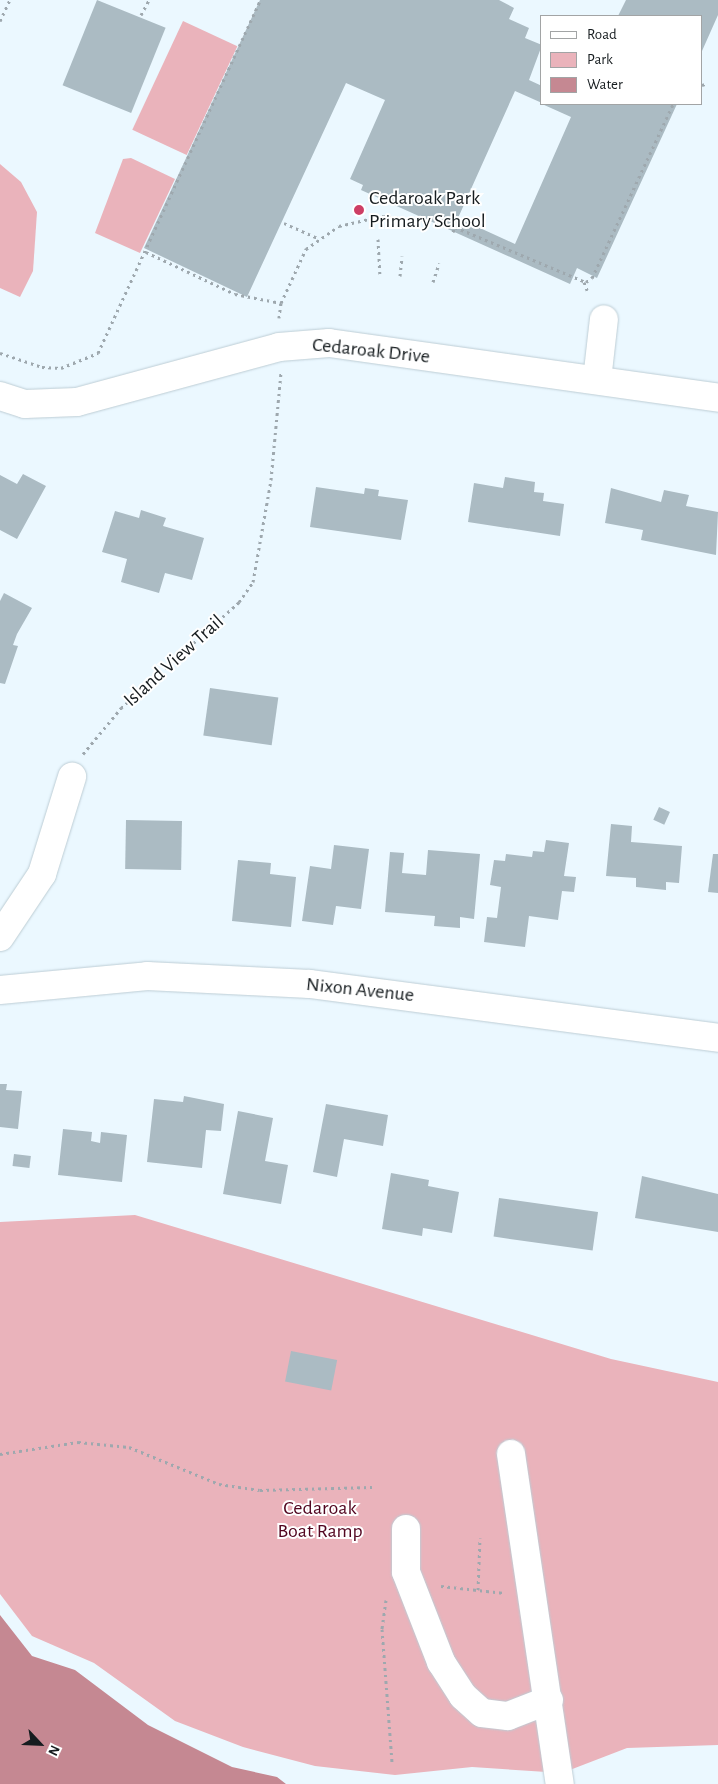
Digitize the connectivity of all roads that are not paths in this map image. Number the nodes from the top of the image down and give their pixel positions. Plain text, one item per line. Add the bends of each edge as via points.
1 (604, 319) dead end
2 (597, 380) junction
3 (0, 396) edge
4 (718, 398) edge
5 (72, 777) road end
6 (0, 937) edge
7 (0, 990) edge
8 (718, 1038) edge
9 (511, 1454) dead end
10 (406, 1529) dead end
11 (549, 1700) junction
12 (560, 1784) edge

1 - 2 street
2 - 3 street, Cedaroak Drive via 357,346 303,344 76,402 25,404
2 - 4 street, Cedaroak Drive
5 - 6 street via 42,874
7 - 8 street, Nixon Avenue via 147,976 310,984
9 - 11 street
10 - 11 street via 406,1572 441,1662 463,1696 482,1713 508,1716
11 - 12 street

